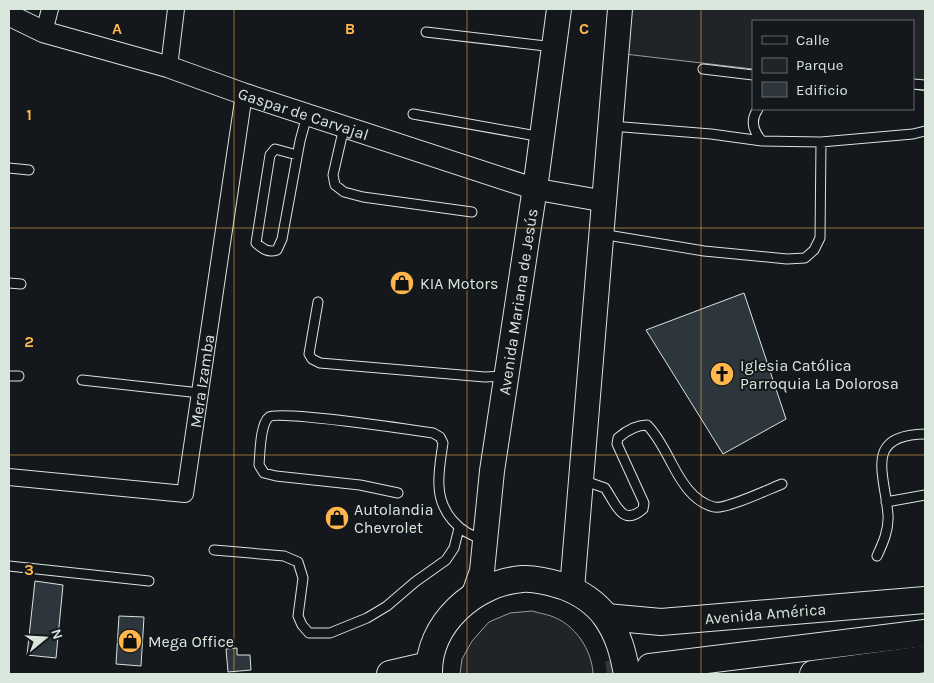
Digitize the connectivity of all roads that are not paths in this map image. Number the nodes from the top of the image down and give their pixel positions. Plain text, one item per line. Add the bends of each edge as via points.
1 (50, 9) edge
2 (176, 9) edge
3 (559, 9) edge
4 (620, 9) edge
5 (9, 15) edge
6 (44, 32) junction
7 (426, 32) dead end
8 (554, 47) junction
9 (169, 67) junction
10 (703, 69) dead end
11 (752, 75) edge
12 (244, 94) junction
13 (758, 110) edge
14 (308, 114) junction
15 (412, 114) dead end
16 (609, 126) junction
17 (344, 127) junction
18 (925, 131) edge
19 (542, 137) junction
20 (762, 141) junction
21 (821, 142) junction
22 (297, 155) junction
23 (9, 168) edge
24 (29, 170) dead end
25 (535, 189) junction
26 (603, 201) junction
27 (472, 212) dead end
28 (600, 234) junction
29 (9, 283) edge
30 (21, 284) dead end
31 (318, 302) dead end
32 (9, 376) edge
33 (19, 376) dead end
34 (507, 376) junction
35 (82, 380) dead end
36 (200, 393) junction
37 (925, 434) edge
38 (9, 477) edge
39 (581, 480) junction
40 (782, 484) dead end
41 (398, 493) dead end
42 (925, 495) edge
43 (886, 502) junction
44 (459, 528) junction
45 (486, 539) junction
46 (214, 550) dead end
47 (877, 556) dead end
48 (9, 566) edge
49 (149, 581) dead end
50 (572, 589) junction
51 (474, 594) junction
52 (925, 600) edge
53 (606, 617) junction
54 (925, 633) edge
55 (925, 659) edge
56 (429, 670) edge
57 (639, 671) edge
58 (390, 674) edge
59 (813, 674) edge

1 - 6 street
2 - 9 street
3 - 8 main road, Avenida Mariana de Jesús
4 - 16 main road
5 - 6 street, Gaspar de Carvajal
6 - 9 street, Gaspar de Carvajal
7 - 8 lane
8 - 19 main road, Avenida Mariana de Jesús
9 - 12 street, Gaspar de Carvajal
10 - 11 lane
12 - 14 street, Gaspar de Carvajal
12 - 36 street, Mera Izamba
13 - 20 lane via 754,130
14 - 17 street, Gaspar de Carvajal
14 - 22 lane
15 - 19 lane
16 - 20 lane
16 - 26 main road
17 - 25 street, Gaspar de Carvajal
17 - 27 lane via 333,175 335,186 344,192
18 - 21 lane
19 - 25 main road, Avenida Mariana de Jesús
20 - 21 lane
21 - 28 lane via 820,238 806,258 704,251
22 - 22 lane via 282,239 277,250 271,252 256,242 271,151 275,149
23 - 24 lane
25 - 26 street, Gaspar de Carvajal
25 - 34 main road, Avenida Mariana de Jesús
26 - 28 main road
28 - 39 main road
29 - 30 lane
31 - 34 lane via 309,354 320,363
32 - 33 lane
34 - 45 main road, Avenida Mariana de Jesús via 492,471
35 - 36 lane
36 - 38 street, Mera Izamba via 185,494
37 - 43 lane via 896,438 887,446 882,457
39 - 40 lane via 606,488 622,514 638,514 643,510 644,503 618,438 640,425 647,425 691,493 715,508
39 - 50 main road
41 - 44 lane via 264,473 258,465 267,419 272,415 297,417 433,433 443,443 439,487 446,510
42 - 43 lane
43 - 47 lane via 886,536
44 - 45 lane
44 - 46 lane via 454,548 439,566 374,614 330,633 309,633 302,625 298,616 303,578 298,562 284,556
45 - 51 main road, Avenida Mariana de Jesús via 482,571
48 - 49 lane
50 - 51 main road via 548,581 523,579 498,583
50 - 53 main road
51 - 56 main road via 452,613 437,637
52 - 53 main road, Avenida América via 661,622
53 - 57 main road
54 - 57 main road
55 - 59 main road
56 - 58 main road

